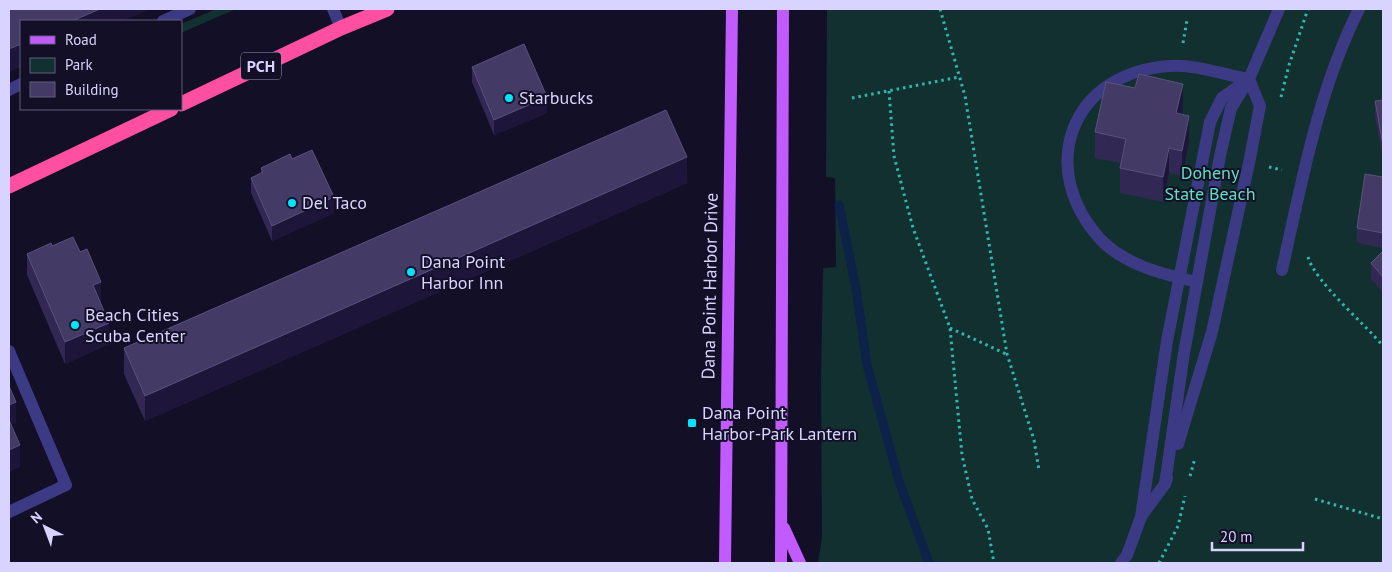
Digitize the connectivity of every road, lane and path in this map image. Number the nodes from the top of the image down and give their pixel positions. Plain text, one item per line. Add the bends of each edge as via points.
1 (190, 9) edge
2 (333, 9) edge
3 (387, 9) edge
4 (732, 9) edge
5 (783, 9) edge
6 (940, 9) edge
7 (1279, 9) edge
8 (1359, 9) edge
9 (165, 20) edge
10 (1187, 20) dead end
11 (341, 28) junction
12 (1183, 43) dead end
13 (959, 77) junction
14 (1249, 79) junction
15 (889, 91) junction
16 (852, 98) dead end
17 (182, 104) edge
18 (169, 110) edge
19 (1264, 166) dead end
20 (1288, 172) dead end
21 (9, 186) edge
22 (1307, 254) dead end
23 (1282, 270) dead end
24 (1178, 278) junction
25 (1197, 282) junction
26 (950, 328) junction
27 (1383, 346) edge
28 (9, 351) edge
29 (1007, 354) junction
30 (1040, 470) dead end
31 (1165, 484) junction
32 (1315, 498) dead end
33 (9, 512) edge
34 (1141, 517) junction
35 (1383, 519) edge
36 (782, 522) junction
37 (725, 563) edge
38 (782, 563) edge
39 (800, 563) edge
40 (994, 563) edge
41 (1121, 563) edge

1 - 9 street
2 - 11 street
3 - 11 highway, PCH
4 - 37 main road, Dana Point Harbor Drive
5 - 36 main road
6 - 13 path
7 - 14 street
8 - 23 street via 1341,45 1311,137
10 - 12 path
11 - 17 highway, PCH
13 - 15 path
13 - 29 path via 965,96
14 - 24 street via 1222,98 1210,122
14 - 24 street via 1171,66 1142,70 1111,82 1092,98 1073,127 1067,163 1073,192 1085,219 1102,241 1140,266
14 - 25 street via 1231,108
14 - 31 street via 1260,106 1249,163 1212,332
15 - 16 path
15 - 26 path via 894,156 912,228
18 - 21 highway
19 - 20 path
22 - 27 path via 1326,284
24 - 25 street
24 - 34 street
25 - 31 street
26 - 29 path
26 - 40 path via 962,455 972,499 988,529
28 - 33 street via 66,484
29 - 30 path
31 - 34 street
32 - 35 path
34 - 41 street
36 - 38 main road
36 - 39 main road

